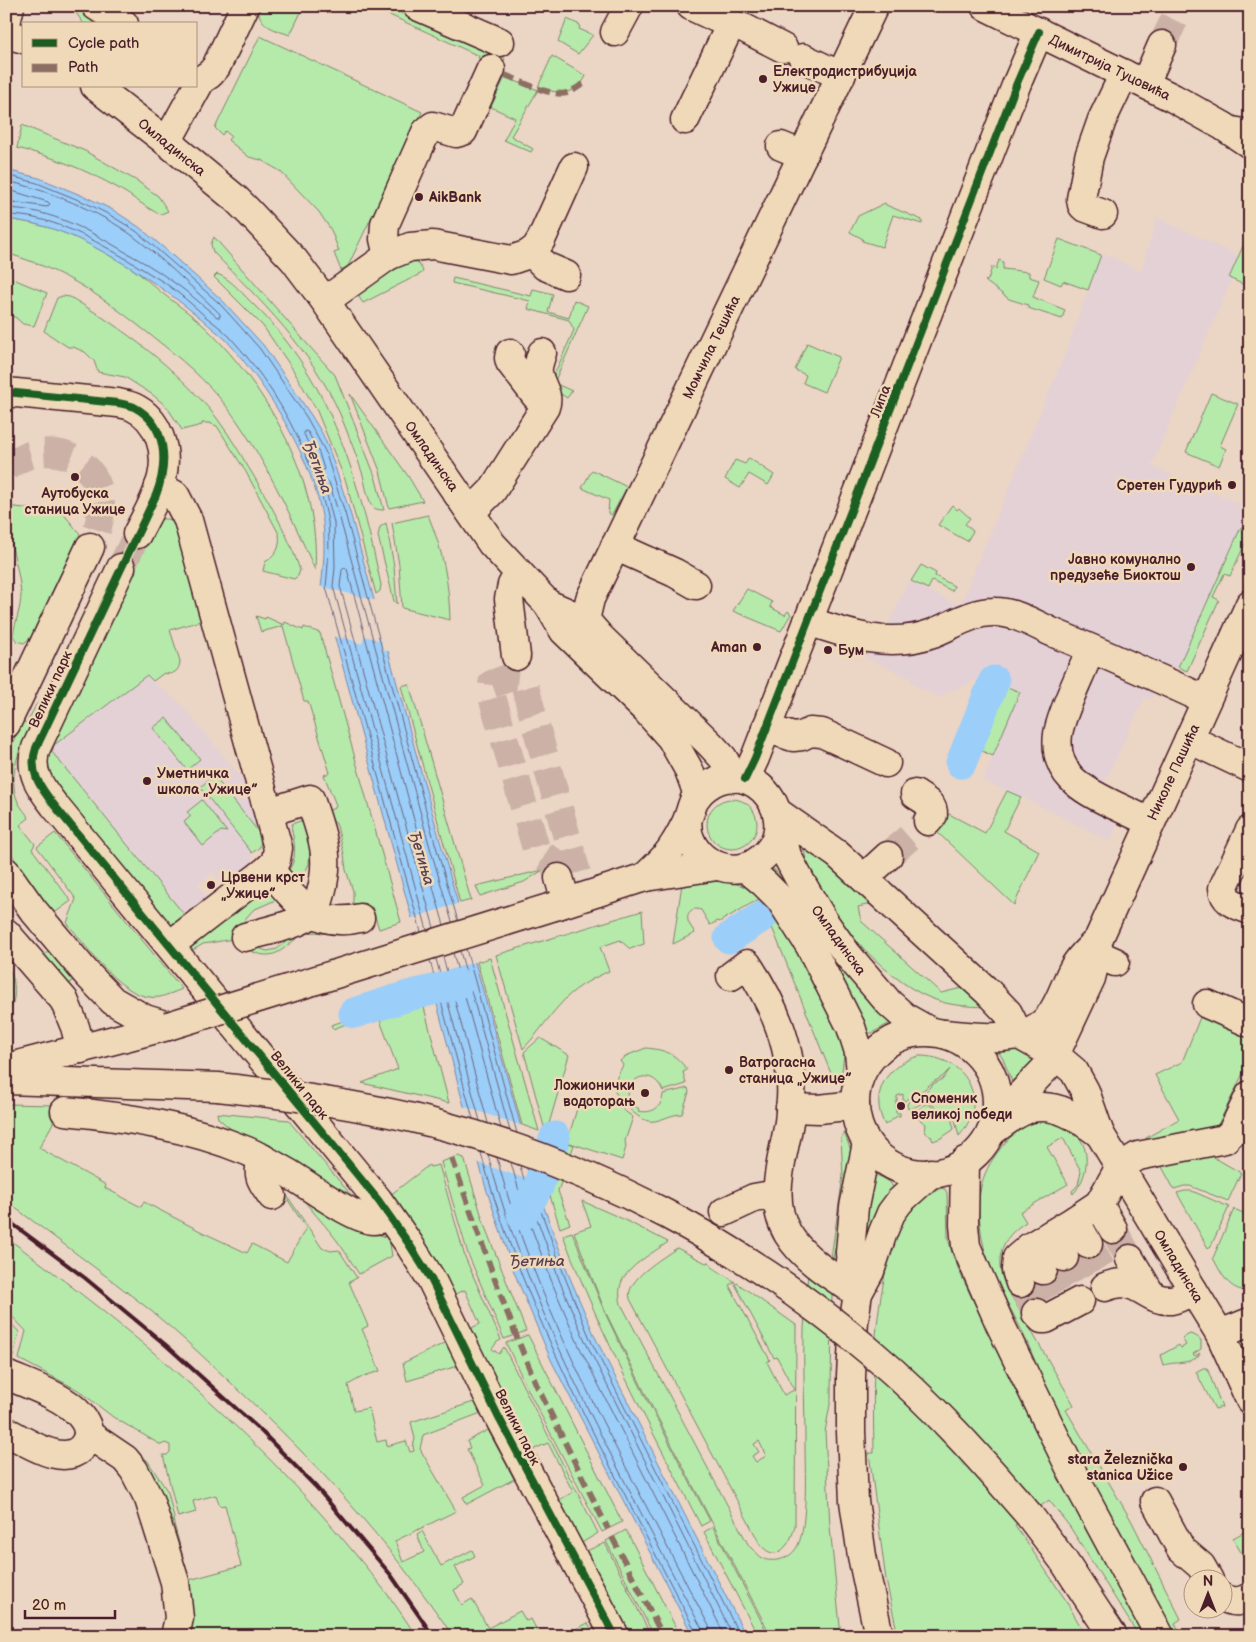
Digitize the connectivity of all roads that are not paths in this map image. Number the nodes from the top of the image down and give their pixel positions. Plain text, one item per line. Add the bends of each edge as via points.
1 (10, 6) edge
2 (96, 6) edge
3 (225, 6) edge
4 (245, 6) edge
5 (417, 6) edge
6 (629, 6) edge
7 (691, 6) edge
8 (874, 6) edge
9 (985, 6) edge
10 (121, 22) edge
11 (6, 24) edge
12 (730, 24) junction
13 (615, 32) dead end
14 (1039, 32) junction
15 (6, 34) edge
16 (22, 38) edge
17 (500, 42) dead end
18 (1162, 45) tunnel mouth
19 (491, 69) dead end
20 (841, 76) junction
21 (199, 78) edge
22 (1134, 79) junction
23 (98, 88) edge
24 (194, 88) edge
25 (1207, 118) junction
26 (685, 120) dead end
27 (1244, 136) edge
28 (166, 142) junction
29 (1250, 164) edge
30 (574, 167) dead end
31 (1103, 214) dead end
32 (531, 252) junction
33 (388, 256) junction
34 (566, 276) dead end
35 (325, 301) junction
36 (542, 354) dead end
37 (507, 357) dead end
38 (6, 392) edge
39 (547, 403) junction
40 (159, 486) junction
41 (469, 510) junction
42 (137, 534) tunnel mouth
43 (616, 546) junction
44 (90, 547) tunnel mouth
45 (121, 568) tunnel mouth
46 (519, 573) junction
47 (696, 585) dead end
48 (548, 604) junction
49 (1250, 604) edge
50 (584, 620) junction
51 (818, 624) junction
52 (516, 656) dead end
53 (1084, 665) dead end
54 (1195, 695) junction
55 (6, 724) edge
56 (766, 728) junction
57 (1189, 739) junction
58 (886, 762) dead end
59 (1250, 768) edge
60 (739, 779) junction
61 (915, 794) dead end
62 (698, 795) junction
63 (269, 812) junction
64 (778, 819) junction
65 (687, 821) junction
66 (928, 821) dead end
67 (1150, 822) junction
68 (1250, 830) edge
69 (888, 856) tunnel mouth
70 (717, 866) junction
71 (269, 868) junction
72 (746, 868) junction
73 (6, 872) edge
74 (645, 877) junction
75 (864, 878) junction
76 (1250, 910) edge
77 (312, 914) junction
78 (360, 918) dead end
79 (6, 933) edge
80 (245, 937) dead end
81 (170, 945) junction
82 (1103, 952) junction
83 (307, 988) dead end
84 (1207, 1004) dead end
85 (228, 1017) junction
86 (1250, 1023) edge
87 (168, 1026) junction
88 (938, 1033) junction
89 (1019, 1035) junction
90 (81, 1049) junction
91 (1054, 1055) junction
92 (6, 1068) edge
93 (861, 1072) junction
94 (6, 1080) edge
95 (1250, 1095) edge
96 (855, 1105) junction
97 (65, 1111) dead end
98 (992, 1128) junction
99 (1100, 1134) junction
100 (867, 1143) junction
101 (262, 1158) junction
102 (965, 1162) junction
103 (1120, 1166) junction
104 (931, 1173) junction
105 (777, 1194) junction
106 (272, 1196) dead end
107 (1099, 1204) junction
108 (724, 1212) dead end
109 (388, 1214) junction
110 (1113, 1229) tunnel mouth
111 (1130, 1259) tunnel mouth
112 (1107, 1281) dead end
113 (1020, 1283) tunnel mouth
114 (1192, 1290) junction
115 (858, 1293) junction
116 (1150, 1293) junction
117 (1068, 1303) dead end
118 (1036, 1313) dead end
119 (1250, 1322) edge
120 (1220, 1334) junction
121 (6, 1375) edge
122 (1250, 1400) edge
123 (6, 1431) edge
124 (88, 1434) junction
125 (1155, 1501) dead end
126 (1203, 1570) edge
127 (1250, 1597) edge
128 (1234, 1601) edge
129 (175, 1636) edge
130 (615, 1636) edge
131 (879, 1636) edge
132 (1113, 1636) edge
133 (1160, 1636) edge

1 - 11 main road
2 - 10 main road
3 - 21 main road via 200,57
4 - 21 main road via 216,67 210,74
5 - 17 main road
6 - 13 main road
7 - 12 main road
8 - 20 main road
9 - 14 main road, Димитрија Туцовића
12 - 20 main road
12 - 26 main road
14 - 22 main road, Димитрија Туцовића
14 - 51 main road, Липа via 1017,83
15 - 16 main road
18 - 22 main road
19 - 33 main road via 463,130 456,133 433,126 426,132 385,224
20 - 43 main road, Момчила Тешића via 792,150
22 - 25 main road, Димитрија Туцовића
22 - 31 main road via 1102,120 1089,157 1082,204
23 - 28 main road, Омладинска
24 - 28 main road
25 - 27 main road, Димитрија Туцовића
25 - 29 main road, Димитрија Туцовића
28 - 35 main road, Омладинска via 249,212 299,266
30 - 32 main road via 541,240
32 - 33 main road via 511,260 433,245 410,247
32 - 34 main road via 545,266
33 - 35 main road
35 - 41 main road, Омладинска
36 - 39 main road via 538,373
37 - 39 main road via 536,396
38 - 40 main road via 133,407 145,415 160,436 164,464
39 - 41 main road via 492,491
40 - 42 main road
40 - 63 main road via 174,495 188,520
41 - 46 main road, Омладинска via 492,544
43 - 47 main road
43 - 50 main road, Момчила Тешића
44 - 55 main road
45 - 81 main road, Велики парк via 36,748 32,766 43,790
46 - 48 main road, Омладинска
46 - 52 main road via 509,600
48 - 50 main road, Омладинска
48 - 62 main road, Омладинска via 564,631 663,727 678,748
49 - 54 main road, Николе Пашића
50 - 60 main road, Омладинска via 710,744
51 - 54 main road via 868,639 899,641 932,633 979,614 1001,612 1097,650
51 - 56 main road, Липа
53 - 67 main road via 1058,733 1061,763 1080,787
54 - 57 main road, Николе Пашића
56 - 58 main road via 793,737 810,732 822,733
56 - 60 main road, Липа via 755,758
57 - 59 main road
57 - 67 main road, Николе Пашића
60 - 62 main road via 714,782
60 - 64 main road via 753,782 763,790 772,800
61 - 66 main road via 933,808 933,815
62 - 65 main road via 690,807
63 - 71 main road via 278,848 276,860
63 - 77 main road via 310,799 326,856 323,886
64 - 72 main road via 776,839 769,852
64 - 75 main road via 837,854
64 - 88 main road, Омладинска via 787,856 847,954 906,1018
65 - 70 main road via 695,848 704,859
65 - 74 main road via 673,848
67 - 82 main road, Николе Пашића
68 - 76 main road via 1224,888 1228,900
69 - 75 main road
70 - 72 main road
70 - 74 main road
71 - 77 main road
71 - 81 main road
72 - 93 main road, Омладинска via 780,899 810,946 851,1027
73 - 87 main road via 32,910 113,1002 145,1019
74 - 87 main road, bridge via 568,891
75 - 89 main road via 1008,1013
77 - 78 main road via 327,920
77 - 80 main road via 297,922
79 - 90 main road via 64,1000
81 - 85 main road, Велики парк
82 - 89 main road, Николе Пашића via 1076,963 1049,1017 1034,1029
82 - 91 main road, Николе Пашића
83 - 85 main road via 244,1008
84 - 86 main road
85 - 109 main road, Велики парк
87 - 90 main road
88 - 89 main road, Николе Пашића via 986,1037
88 - 93 main road via 907,1034 896,1038 875,1052
88 - 98 main road via 957,1039 975,1051 988,1068 996,1088 997,1102
89 - 91 main road, Омладинска
90 - 92 main road
91 - 98 main road, Николе Пашића
91 - 99 main road, Омладинска via 1069,1065 1078,1077
93 - 96 main road
94 - 132 main road, bridge via 218,1087 337,1102 480,1137 531,1154 636,1199 700,1232 756,1267 803,1298 876,1356 953,1430 1029,1515
95 - 103 main road via 1232,1132 1225,1139 1138,1156
96 - 100 main road via 857,1121
96 - 105 main road via 819,1109 771,1071
97 - 101 main road via 174,1128 222,1141
98 - 99 main road, Омладинска via 1028,1109 1040,1107 1064,1111
98 - 102 main road via 983,1144
99 - 103 main road, Омладинска
100 - 104 main road via 895,1166
100 - 115 main road via 854,1207 850,1252
101 - 106 main road via 260,1178
101 - 109 main road via 354,1214 373,1220
102 - 104 main road
102 - 133 main road via 966,1246 1076,1480
103 - 107 main road
103 - 114 main road, Омладинска
104 - 115 main road via 891,1213 870,1271
105 - 108 main road via 754,1198
105 - 115 main road via 780,1215 795,1244 820,1268
107 - 110 main road
107 - 113 main road via 1082,1232 1047,1252 1017,1258 1016,1275
109 - 130 main road, Велики парк via 431,1279 498,1416
111 - 116 main road
112 - 116 main road via 1130,1283
114 - 116 main road via 1171,1300
114 - 120 main road, Омладинска
115 - 131 main road via 852,1361 854,1501
117 - 118 main road via 1046,1320
119 - 120 main road
120 - 122 main road, Омладинска
121 - 124 main road via 74,1408 85,1421
123 - 124 main road via 49,1454 62,1455 80,1449
124 - 129 main road via 125,1459 149,1499 175,1582 178,1618
125 - 126 main road via 1181,1549
127 - 128 main road

